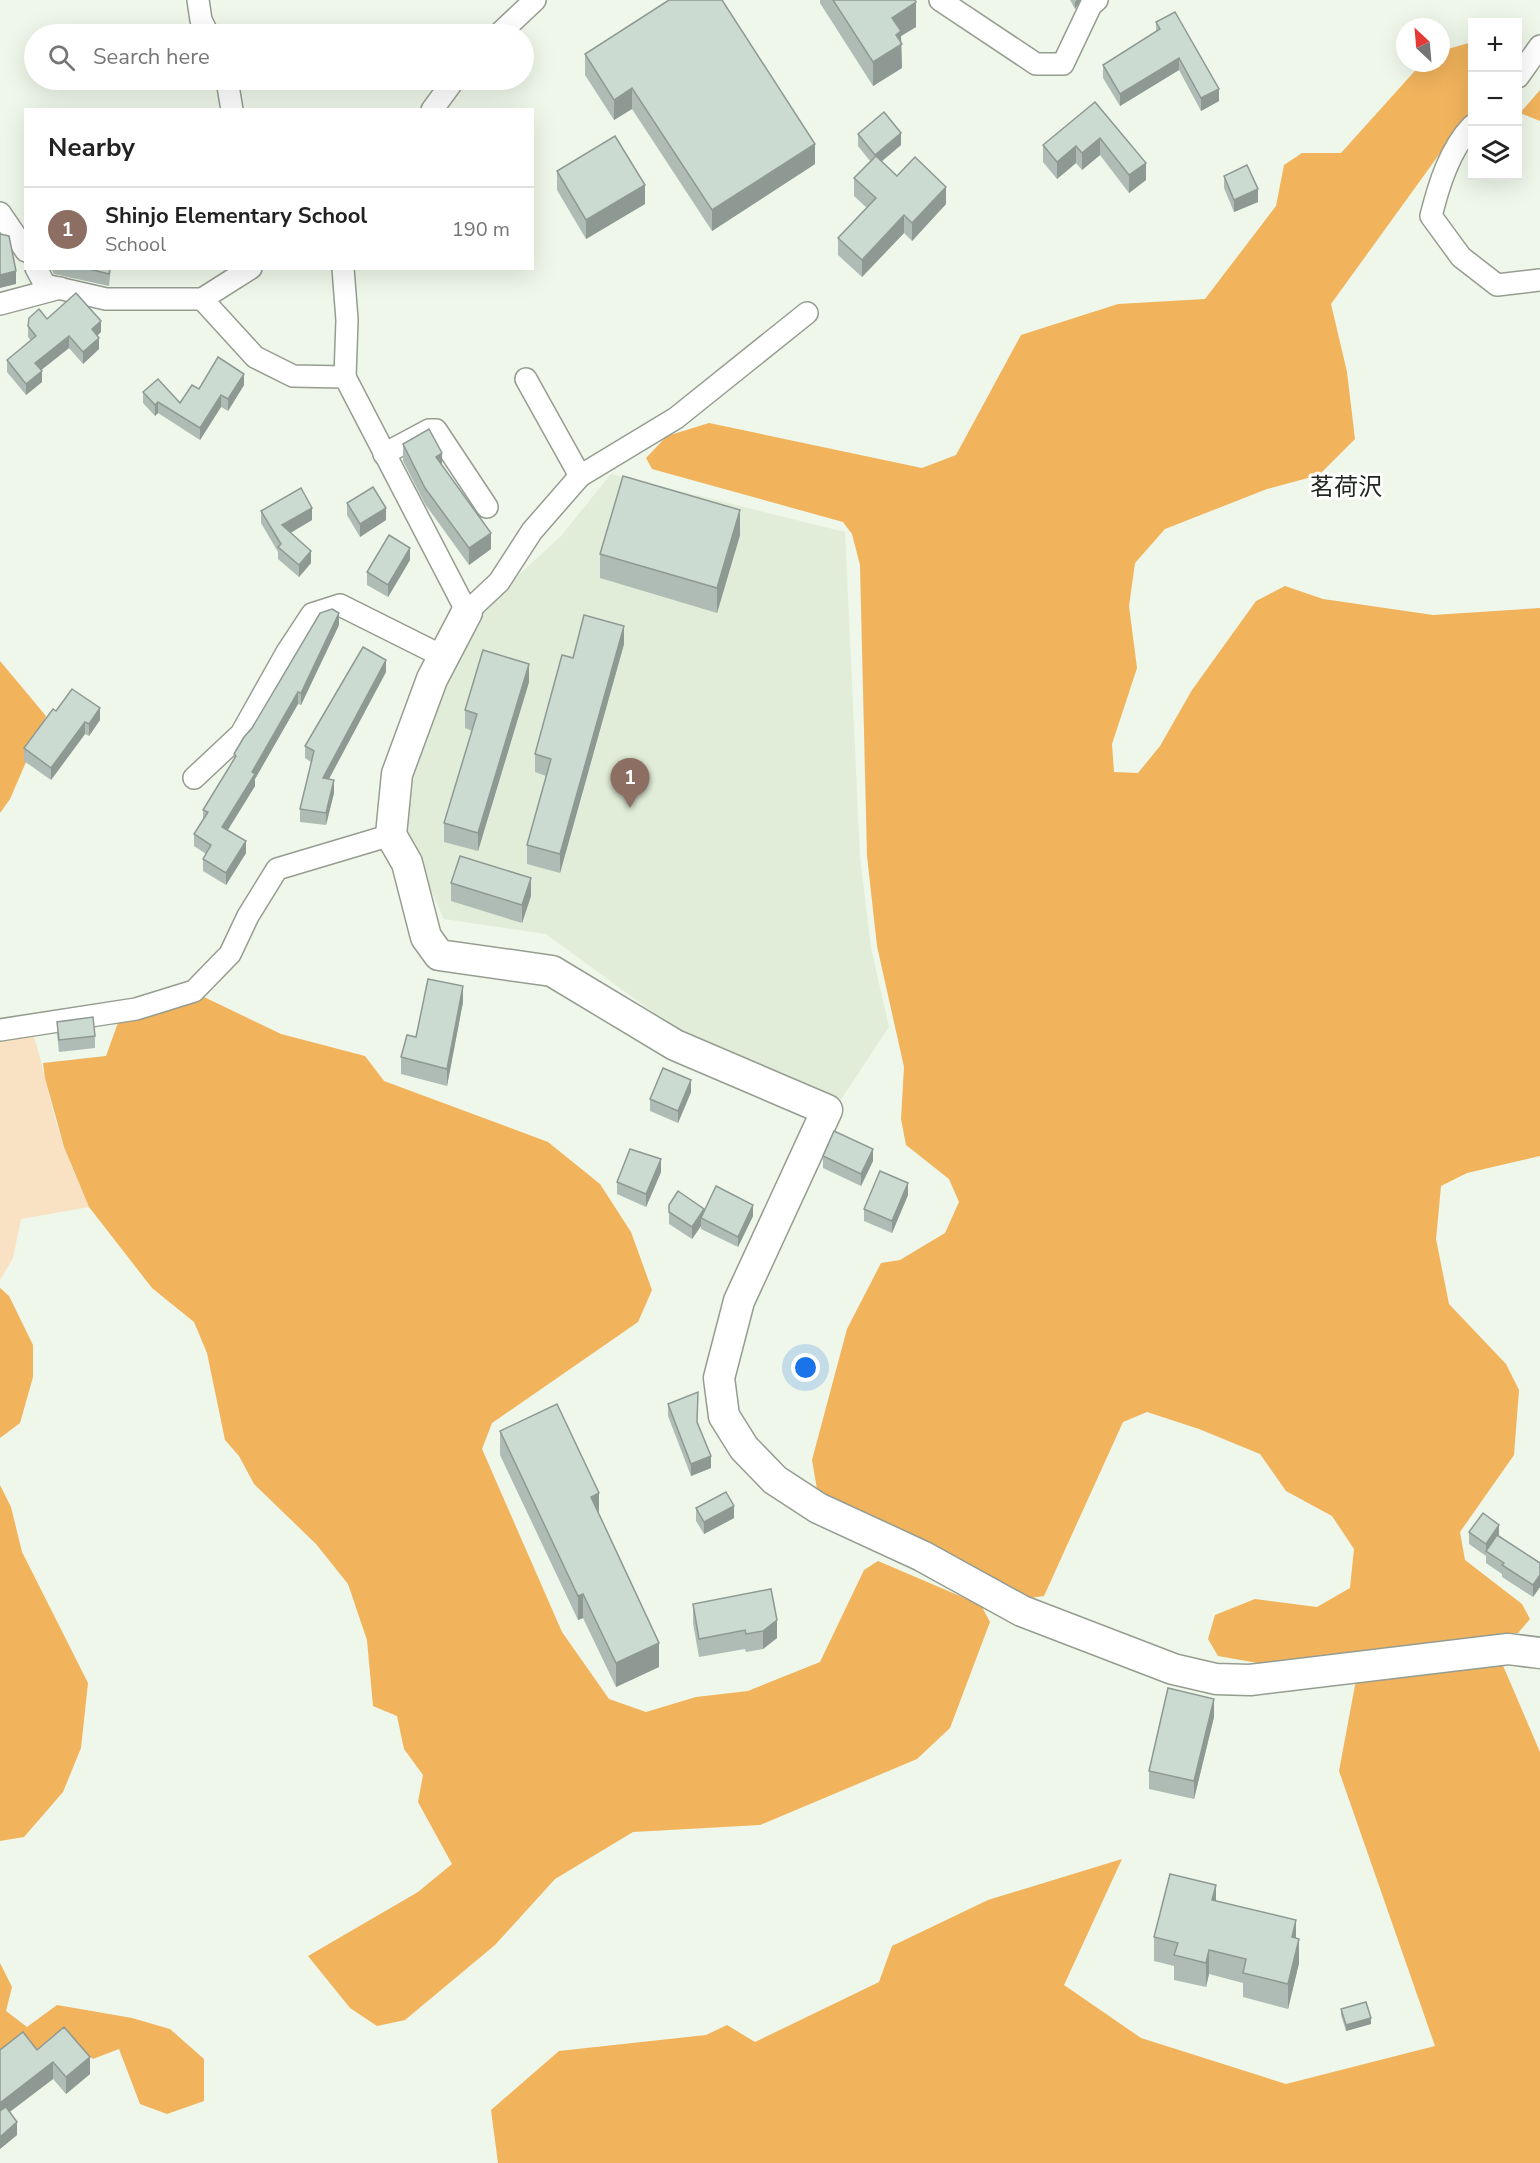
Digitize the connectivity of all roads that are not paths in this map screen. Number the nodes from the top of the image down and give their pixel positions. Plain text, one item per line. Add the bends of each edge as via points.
1 (198, 0) edge
2 (535, 0) edge
3 (940, 0) edge
4 (1097, 0) edge
5 (203, 24) edge
6 (510, 24) edge
7 (1540, 46) edge
8 (1522, 72) edge
9 (229, 90) edge
10 (447, 90) edge
11 (232, 108) edge
12 (433, 108) edge
13 (1468, 131) edge
14 (0, 213) edge
15 (24, 248) edge
16 (37, 270) edge
17 (248, 270) edge
18 (343, 270) edge
19 (1540, 280) edge
20 (60, 288) junction
21 (202, 299) junction
22 (0, 304) edge
23 (807, 313) dead end
24 (345, 377) junction
25 (526, 379) dead end
26 (384, 454) junction
27 (580, 476) junction
28 (487, 507) dead end
29 (467, 612) junction
30 (444, 657) junction
31 (194, 778) dead end
32 (390, 835) junction
33 (0, 1030) edge
34 (1540, 1653) edge

1 - 5 street
2 - 6 street
3 - 4 street via 1036,64 1063,64
7 - 8 street
9 - 11 street
10 - 12 street
13 - 19 street via 1439,184 1431,216 1461,257 1497,285
14 - 15 street
16 - 20 street via 45,285
17 - 21 street
18 - 24 street
20 - 21 street via 106,299
20 - 22 street
21 - 24 street via 255,357 293,376
23 - 27 street via 676,418
24 - 26 street
25 - 27 street
26 - 28 street via 436,430
26 - 29 street
27 - 29 street via 531,531 499,582
29 - 30 street
30 - 31 street via 340,605 312,614 241,734
30 - 32 street via 397,774
32 - 33 street via 277,869 230,954 194,992 136,1009
32 - 34 street via 408,863 426,938 439,955 552,971 675,1045 827,1110 739,1301 719,1378 724,1416 744,1448 775,1480 818,1508 922,1556 1022,1611 1173,1669 1205,1677 1250,1680 1508,1649

